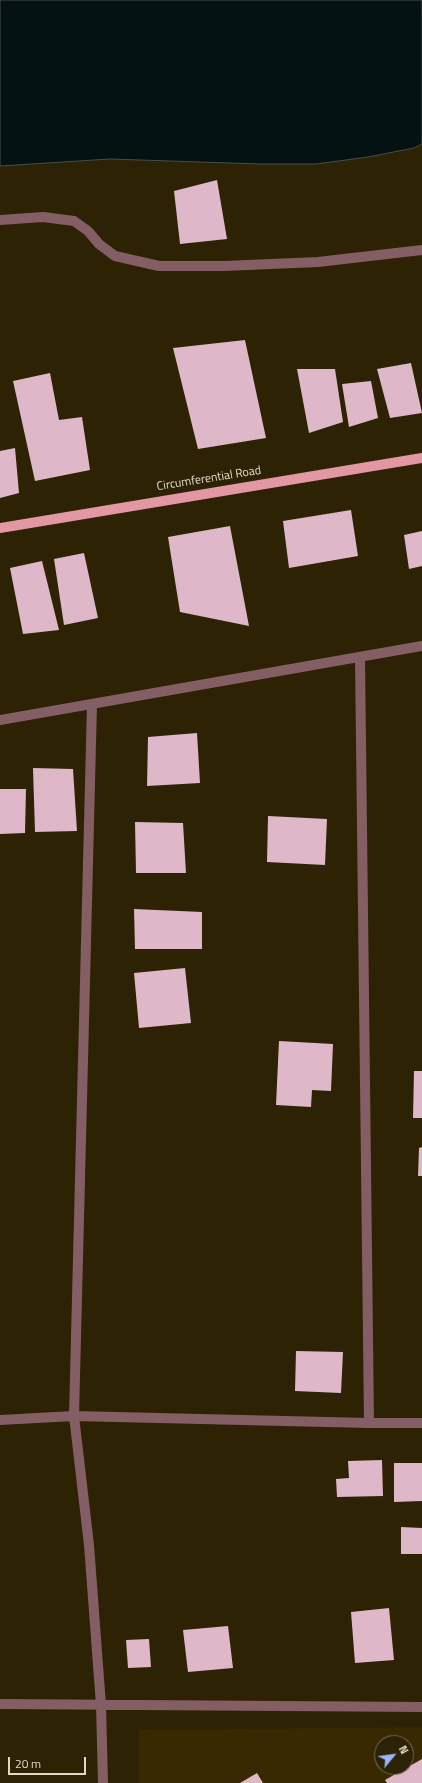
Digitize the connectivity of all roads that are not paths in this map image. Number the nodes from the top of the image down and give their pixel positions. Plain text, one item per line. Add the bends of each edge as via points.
1 (0, 220) edge
2 (422, 250) edge
3 (422, 458) edge
4 (0, 528) edge
5 (422, 646) edge
6 (360, 657) junction
7 (92, 704) junction
8 (0, 720) edge
9 (74, 1416) junction
10 (0, 1420) edge
11 (368, 1423) junction
12 (422, 1423) edge
13 (0, 1704) edge
14 (101, 1705) junction
15 (422, 1707) edge
16 (104, 1783) edge

1 - 2 street via 43,217 74,221 115,256 159,266 318,262
3 - 4 main road, Circumferential Road
5 - 6 street
6 - 7 street
6 - 11 street
7 - 8 street
7 - 9 street
9 - 10 street
9 - 11 street
9 - 14 street via 89,1545
11 - 12 street
13 - 14 street
14 - 15 street
14 - 16 street

